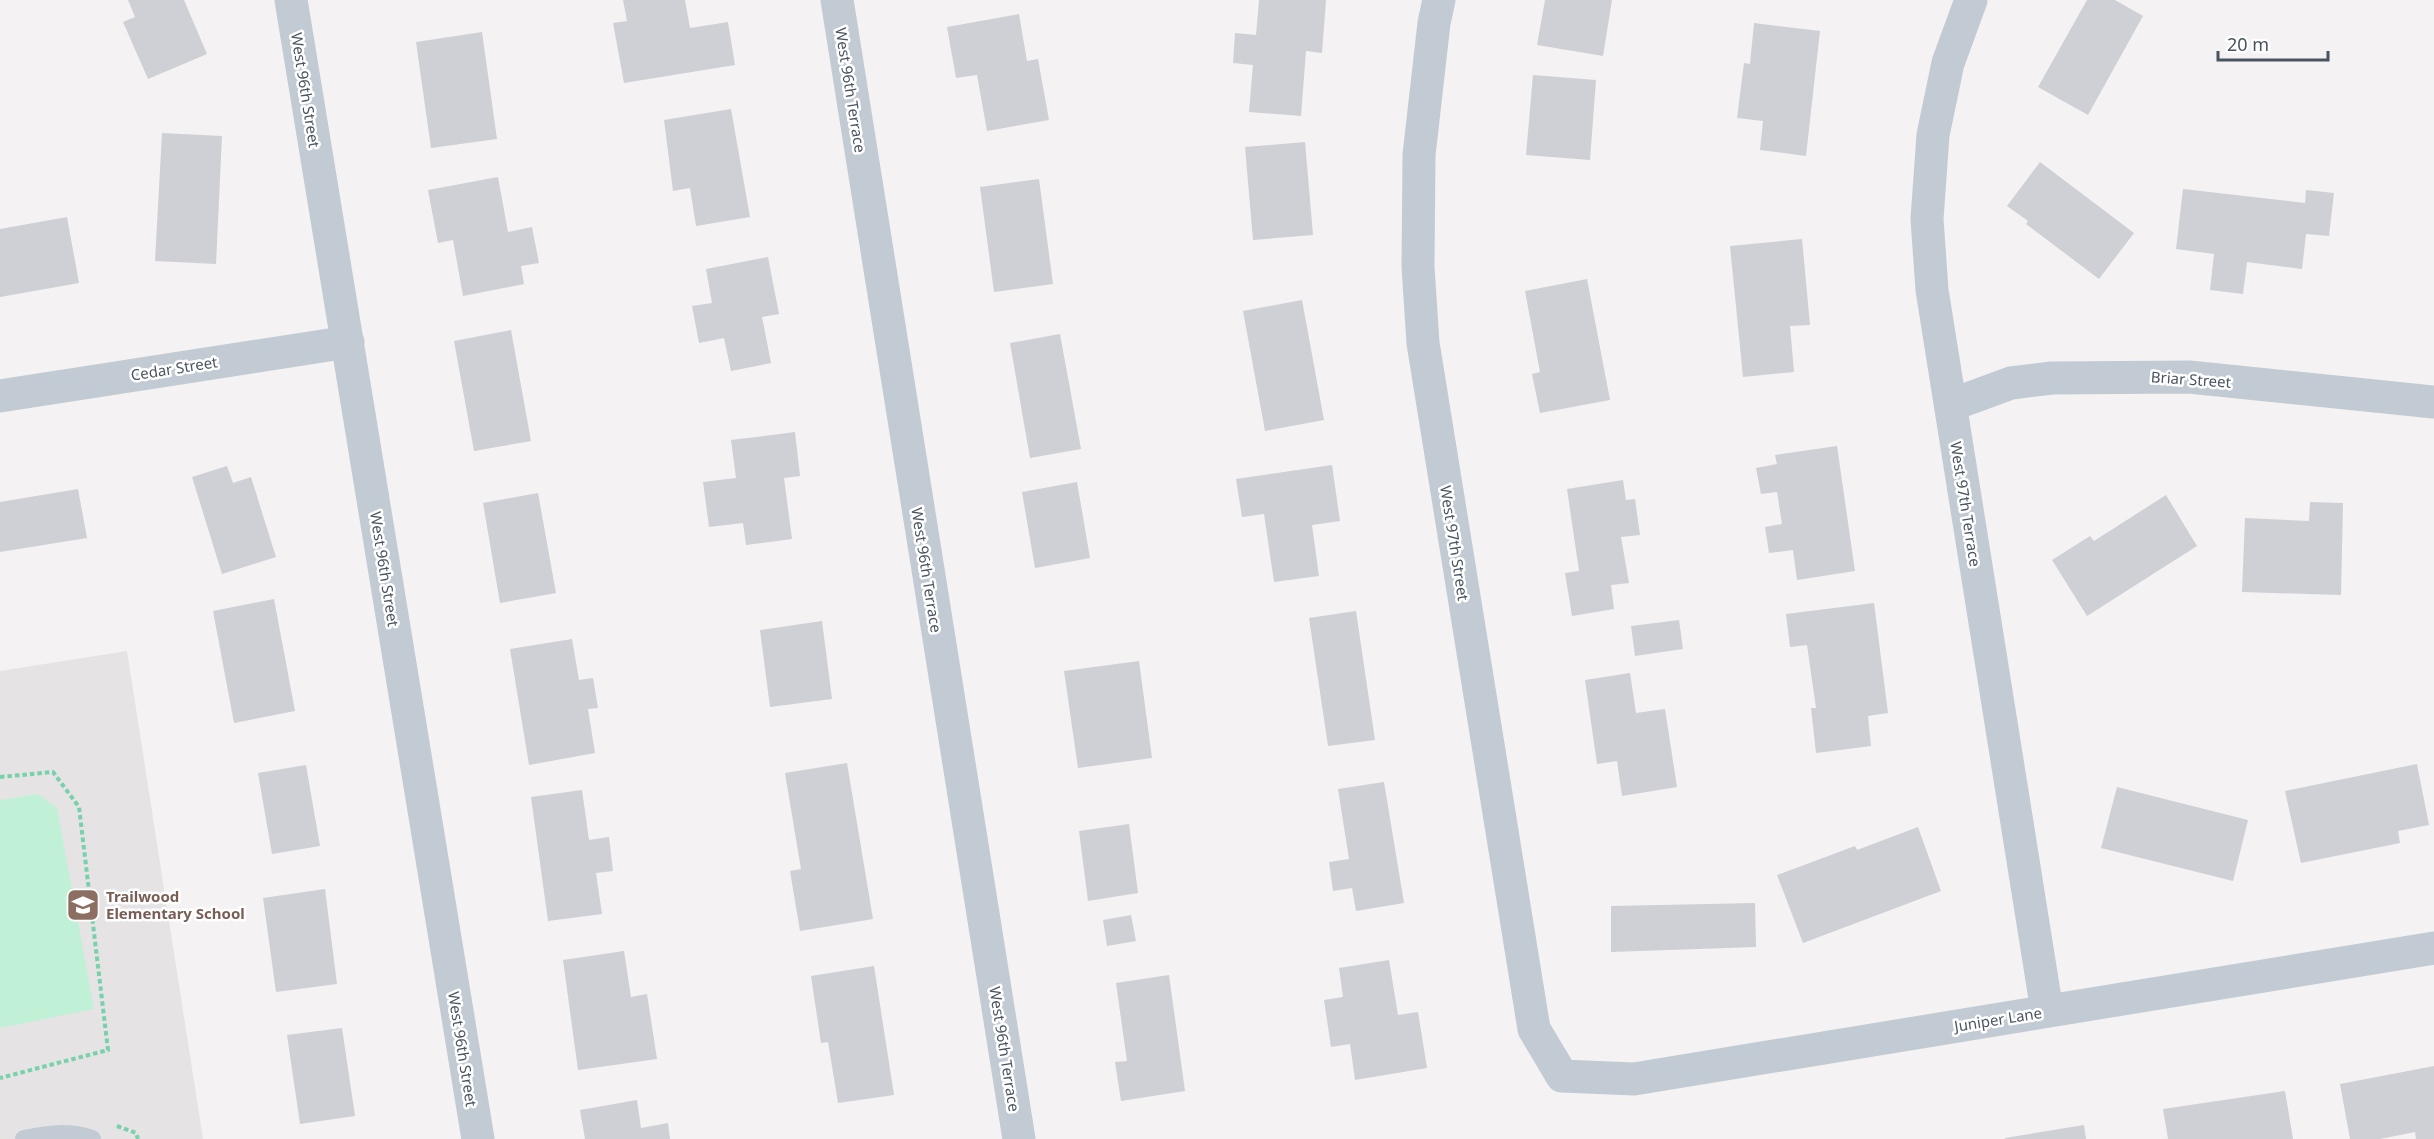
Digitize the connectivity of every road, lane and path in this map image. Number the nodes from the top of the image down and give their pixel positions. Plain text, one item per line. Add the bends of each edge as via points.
1 (291, 0) edge
2 (837, 0) edge
3 (1439, 0) edge
4 (1971, 0) edge
5 (348, 342) junction
6 (0, 396) edge
7 (2434, 402) edge
8 (1951, 405) junction
9 (0, 777) edge
10 (2434, 948) edge
11 (2047, 1011) junction
12 (1562, 1076) joint
13 (0, 1078) edge
14 (24, 1139) edge
15 (92, 1139) edge
16 (478, 1139) edge
17 (1019, 1139) edge

1 - 5 street, West 96th Street
2 - 17 street, West 96th Terrace
3 - 12 street, West 97th Street via 1419,155 1418,267 1423,343 1534,1029
4 - 8 street, West 97th Terrace via 1948,63 1933,135 1927,219 1932,290
5 - 6 street, Cedar Street
5 - 16 street, West 96th Street
7 - 8 street, Briar Street via 2151,376 2011,383
8 - 11 street, West 97th Terrace
9 - 13 path via 53,772 79,807 108,1050
10 - 11 street, Juniper Lane
11 - 12 street, Juniper Lane via 1634,1079
14 - 15 lane via 53,1133

